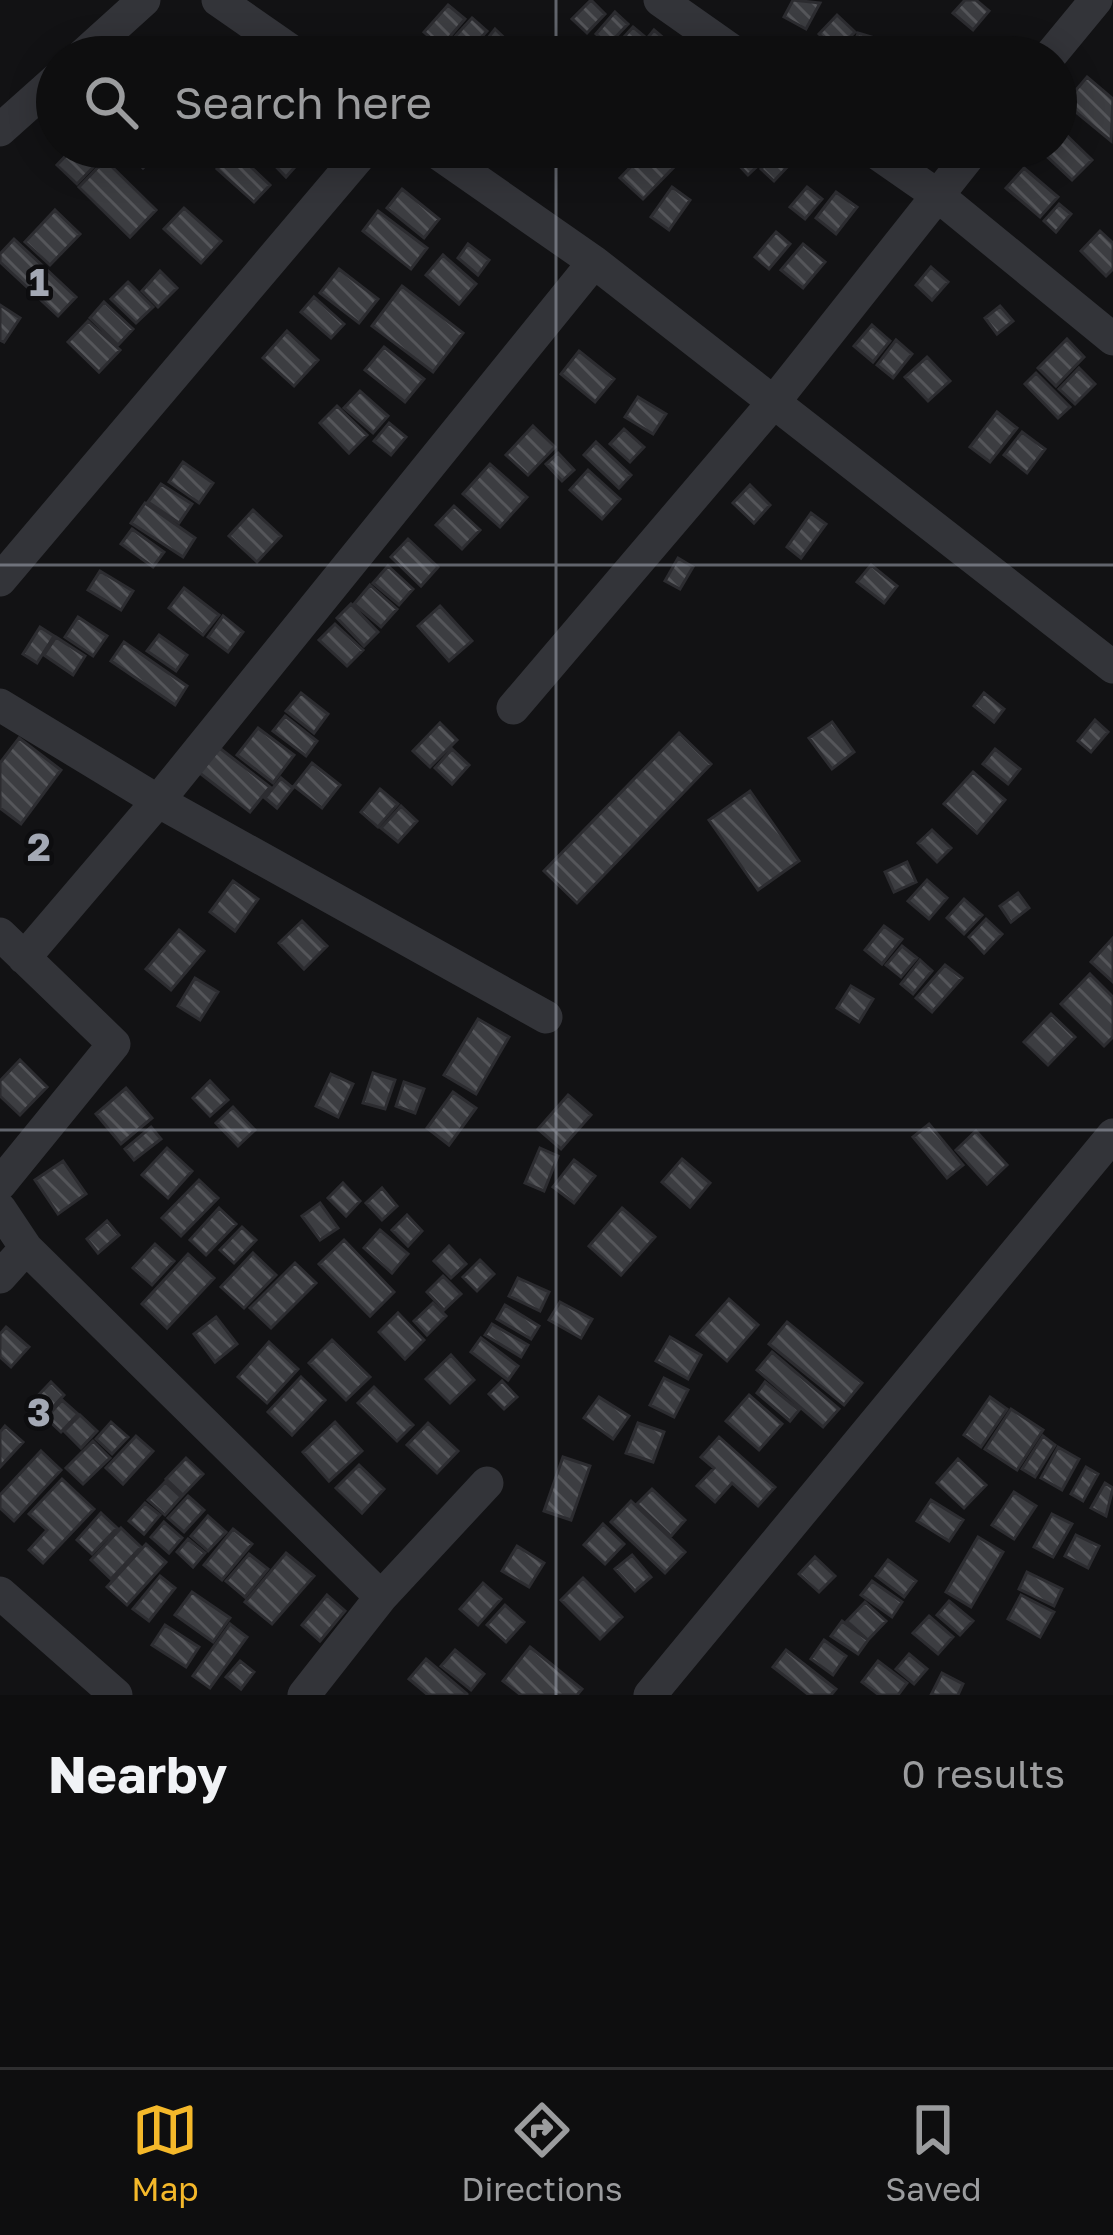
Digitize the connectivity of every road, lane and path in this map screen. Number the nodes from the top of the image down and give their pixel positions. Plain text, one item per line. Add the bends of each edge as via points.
1 (145, 0) edge
2 (218, 0) edge
3 (661, 0) edge
4 (1096, 0) edge
5 (105, 36) edge
6 (270, 36) edge
7 (712, 36) edge
8 (1066, 36) edge
9 (36, 98) edge
10 (0, 130) edge
11 (349, 168) edge
12 (459, 168) edge
13 (898, 168) edge
14 (959, 168) edge
15 (937, 195) junction
16 (594, 262) junction
17 (1113, 340) edge
18 (773, 403) junction
19 (0, 580) edge
20 (1113, 667) edge
21 (0, 705) edge
22 (513, 708) dead end
23 (158, 801) junction
24 (12, 946) edge
25 (546, 1017) dead end
26 (1113, 1135) edge
27 (0, 1184) edge
28 (0, 1209) edge
29 (26, 1248) junction
30 (0, 1277) edge
31 (488, 1483) dead end
32 (0, 1593) edge
33 (381, 1597) junction
34 (116, 1695) edge
35 (304, 1695) edge
36 (650, 1695) edge

1 - 5 street
2 - 6 street
3 - 7 street
4 - 8 street
9 - 10 street
11 - 19 street
12 - 16 street
13 - 15 street
14 - 15 street
15 - 17 street
15 - 18 street
16 - 18 street
16 - 23 street
18 - 20 street
18 - 22 street
21 - 23 street
23 - 24 street
23 - 25 street
24 - 27 street via 114,1044
26 - 36 street
28 - 29 street
29 - 30 street
29 - 33 street
31 - 33 street
32 - 34 street
33 - 35 street

